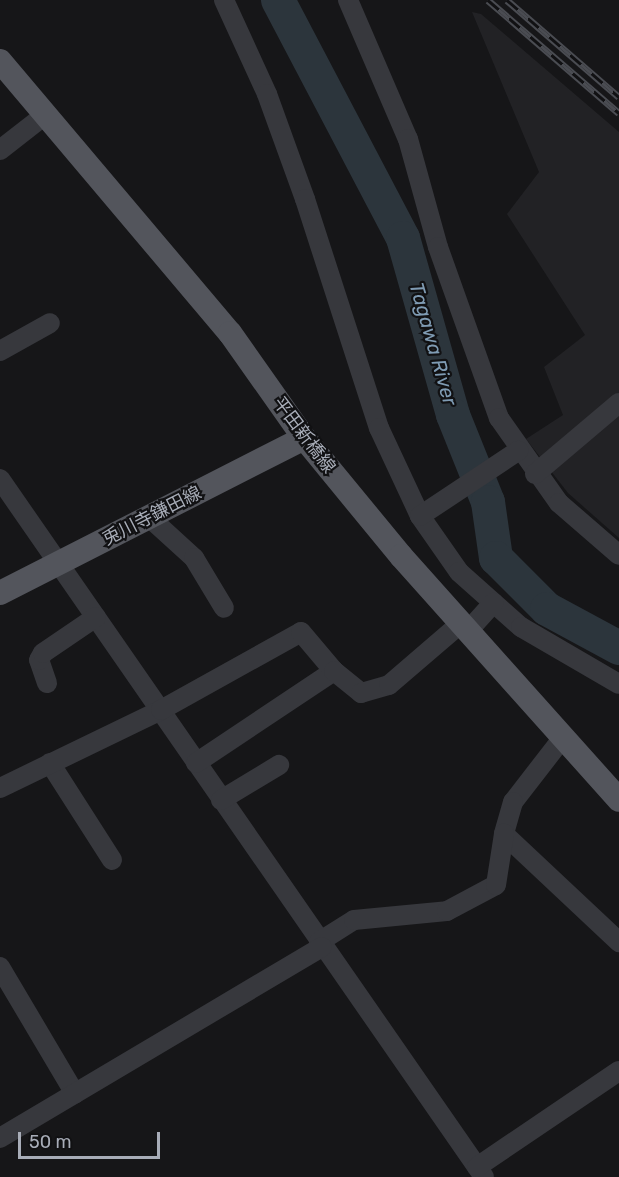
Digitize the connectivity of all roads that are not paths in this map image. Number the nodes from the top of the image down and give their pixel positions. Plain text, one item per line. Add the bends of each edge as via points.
1 (224, 0) edge
2 (348, 0) edge
3 (0, 61) edge
4 (46, 114) junction
5 (0, 150) edge
6 (50, 323) dead end
7 (0, 351) edge
8 (619, 403) edge
9 (304, 438) junction
10 (514, 453) junction
11 (535, 474) junction
12 (0, 479) edge
13 (423, 514) junction
14 (149, 517) junction
15 (619, 555) edge
16 (58, 563) junction
17 (0, 593) edge
18 (212, 601) dead end
19 (493, 603) junction
20 (96, 617) junction
21 (465, 627) junction
22 (334, 671) junction
23 (47, 683) dead end
24 (619, 684) edge
25 (161, 710) junction
26 (561, 740) junction
27 (50, 763) junction
28 (196, 764) junction
29 (279, 765) dead end
30 (0, 788) edge
31 (221, 800) junction
32 (619, 800) edge
33 (504, 834) junction
34 (112, 860) dead end
35 (619, 942) edge
36 (321, 945) junction
37 (0, 967) edge
38 (619, 1071) edge
39 (75, 1094) junction
40 (0, 1138) edge
41 (481, 1172) edge

1 - 13 street via 267,94 305,199 378,428
2 - 10 street via 408,139 438,248 485,384
3 - 4 main road, 平田新橋線
4 - 5 street
4 - 9 main road, 平田新橋線 via 230,333
6 - 7 street
8 - 11 street
9 - 14 main road, 兎川寺鎌田線
9 - 21 main road, 平田新橋線
10 - 11 street
10 - 13 street
11 - 15 street via 588,533
12 - 16 street
13 - 19 street via 459,572
14 - 16 main road, 兎川寺鎌田線
14 - 18 street via 194,558
16 - 17 main road, 兎川寺鎌田線
16 - 20 street
19 - 21 street
19 - 24 street via 555,650
20 - 23 street via 43,653 40,668
20 - 25 street
21 - 22 street via 389,685 361,693
21 - 26 main road, 平田新橋線
22 - 25 street via 301,632
22 - 28 street
25 - 27 street
25 - 28 street
26 - 32 main road, 平田新橋線
26 - 33 street via 513,802
27 - 30 street
27 - 34 street
28 - 31 street
29 - 31 street
31 - 36 street
33 - 35 street
33 - 36 street via 496,885 447,911 354,920
36 - 39 street
36 - 41 street
37 - 39 street
38 - 41 street
39 - 40 street

